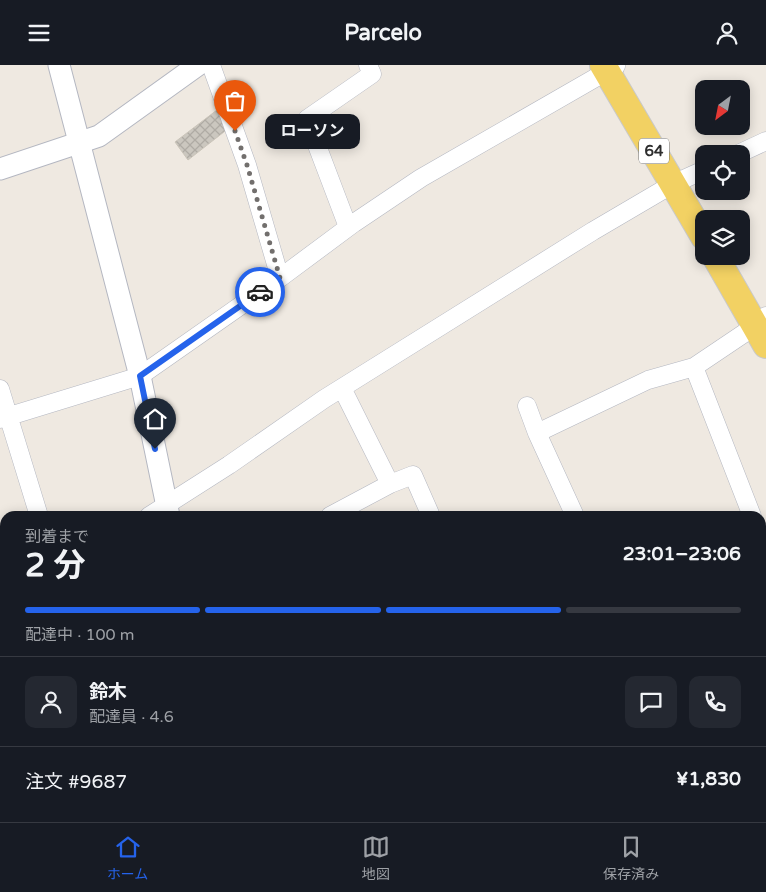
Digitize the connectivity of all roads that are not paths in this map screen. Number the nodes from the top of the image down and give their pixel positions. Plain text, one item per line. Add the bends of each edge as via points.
1 (59, 65) edge
2 (198, 65) edge
3 (212, 65) edge
4 (368, 65) edge
5 (609, 67) edge
6 (766, 141) edge
7 (79, 142) junction
8 (750, 148) edge
9 (0, 169) edge
10 (695, 174) edge
11 (673, 184) junction
12 (695, 222) edge
13 (348, 227) junction
14 (721, 265) edge
15 (280, 278) junction
16 (762, 329) edge
17 (694, 367) junction
18 (140, 376) junction
19 (342, 388) junction
20 (0, 389) edge
21 (527, 406) dead end
22 (4, 418) edge
23 (537, 433) junction
24 (390, 483) junction
25 (168, 510) edge
26 (37, 511) edge
27 (339, 511) edge
28 (429, 511) edge
29 (573, 511) edge
30 (750, 511) edge

1 - 7 street
2 - 7 street via 99,136
3 - 15 street via 247,165
4 - 13 street via 372,74 307,119
5 - 11 main road, 64
5 - 13 street via 421,178
6 - 8 street
7 - 9 street
7 - 18 street
10 - 11 street
11 - 12 main road, 64
11 - 19 street
13 - 15 street
14 - 16 main road
15 - 18 street
16 - 17 street
17 - 23 street via 648,380
17 - 30 street
18 - 22 street
18 - 25 street
19 - 24 street
19 - 25 street
20 - 22 street
21 - 23 street
22 - 26 street
23 - 29 street
24 - 27 street
24 - 28 street via 413,475

